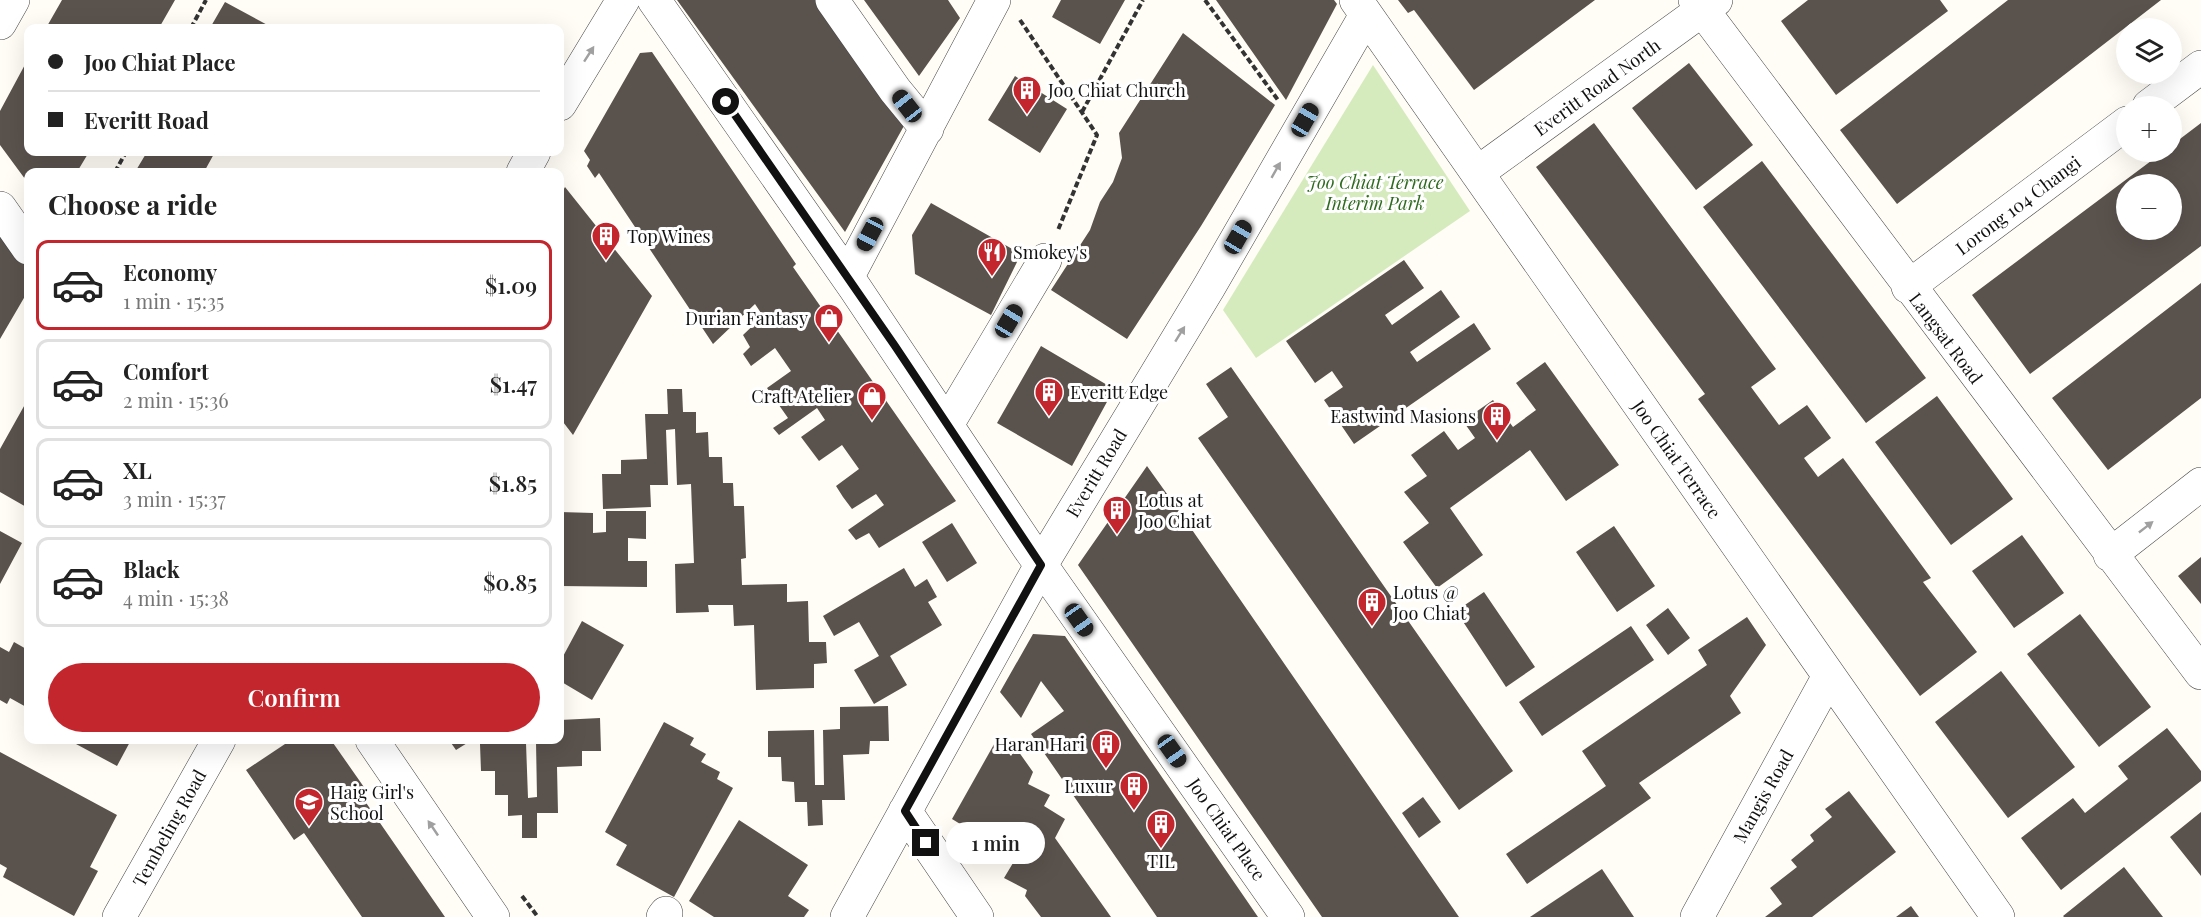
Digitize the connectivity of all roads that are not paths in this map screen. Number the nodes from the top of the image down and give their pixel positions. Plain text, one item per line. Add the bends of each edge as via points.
1 (13, 0) edge
2 (623, 0) edge
3 (654, 0) edge
4 (832, 0) edge
5 (1705, 3) edge
6 (1002, 5) edge
7 (1361, 8) edge
8 (0, 23) edge
9 (2201, 67) edge
10 (2162, 96) edge
11 (564, 97) edge
12 (927, 129) junction
13 (2116, 131) edge
14 (1477, 173) junction
15 (0, 208) edge
16 (24, 242) edge
17 (1045, 260) road end
18 (848, 276) junction
19 (1908, 286) junction
20 (948, 423) junction
21 (2201, 484) edge
22 (2110, 555) junction
23 (1041, 565) junction
24 (2201, 673) edge
25 (1829, 676) junction
26 (217, 744) edge
27 (375, 744) edge
28 (905, 811) junction
29 (119, 917) edge
30 (494, 917) edge
31 (847, 917) edge
32 (977, 917) edge
33 (1288, 917) edge
34 (1697, 917) edge
35 (1998, 917) edge

1 - 8 street
11 -> 2 street
3 - 18 street, Joo Chiat Place
4 - 12 street
5 - 14 street, Everitt Road North
5 - 19 street, Langsat Road
6 - 12 street
7 - 14 street, Joo Chiat Terrace
23 -> 7 street, Everitt Road via 1209,287
9 - 10 street
12 - 18 street
13 - 19 street, Lorong 104 Changi
14 - 25 street, Joo Chiat Terrace
15 - 16 street
17 - 20 street
18 - 20 street, Joo Chiat Place
19 - 22 street, Langsat Road
20 - 23 street, Joo Chiat Place
22 -> 21 street
22 - 24 street, Langsat Road
23 - 28 street, Everitt Road
23 - 33 street, Joo Chiat Place
25 - 34 street, Mangis Road
25 - 35 street, Joo Chiat Terrace
26 - 29 street, Tembeling Road
30 -> 27 street
28 - 31 street, Everitt Road
28 - 32 street

